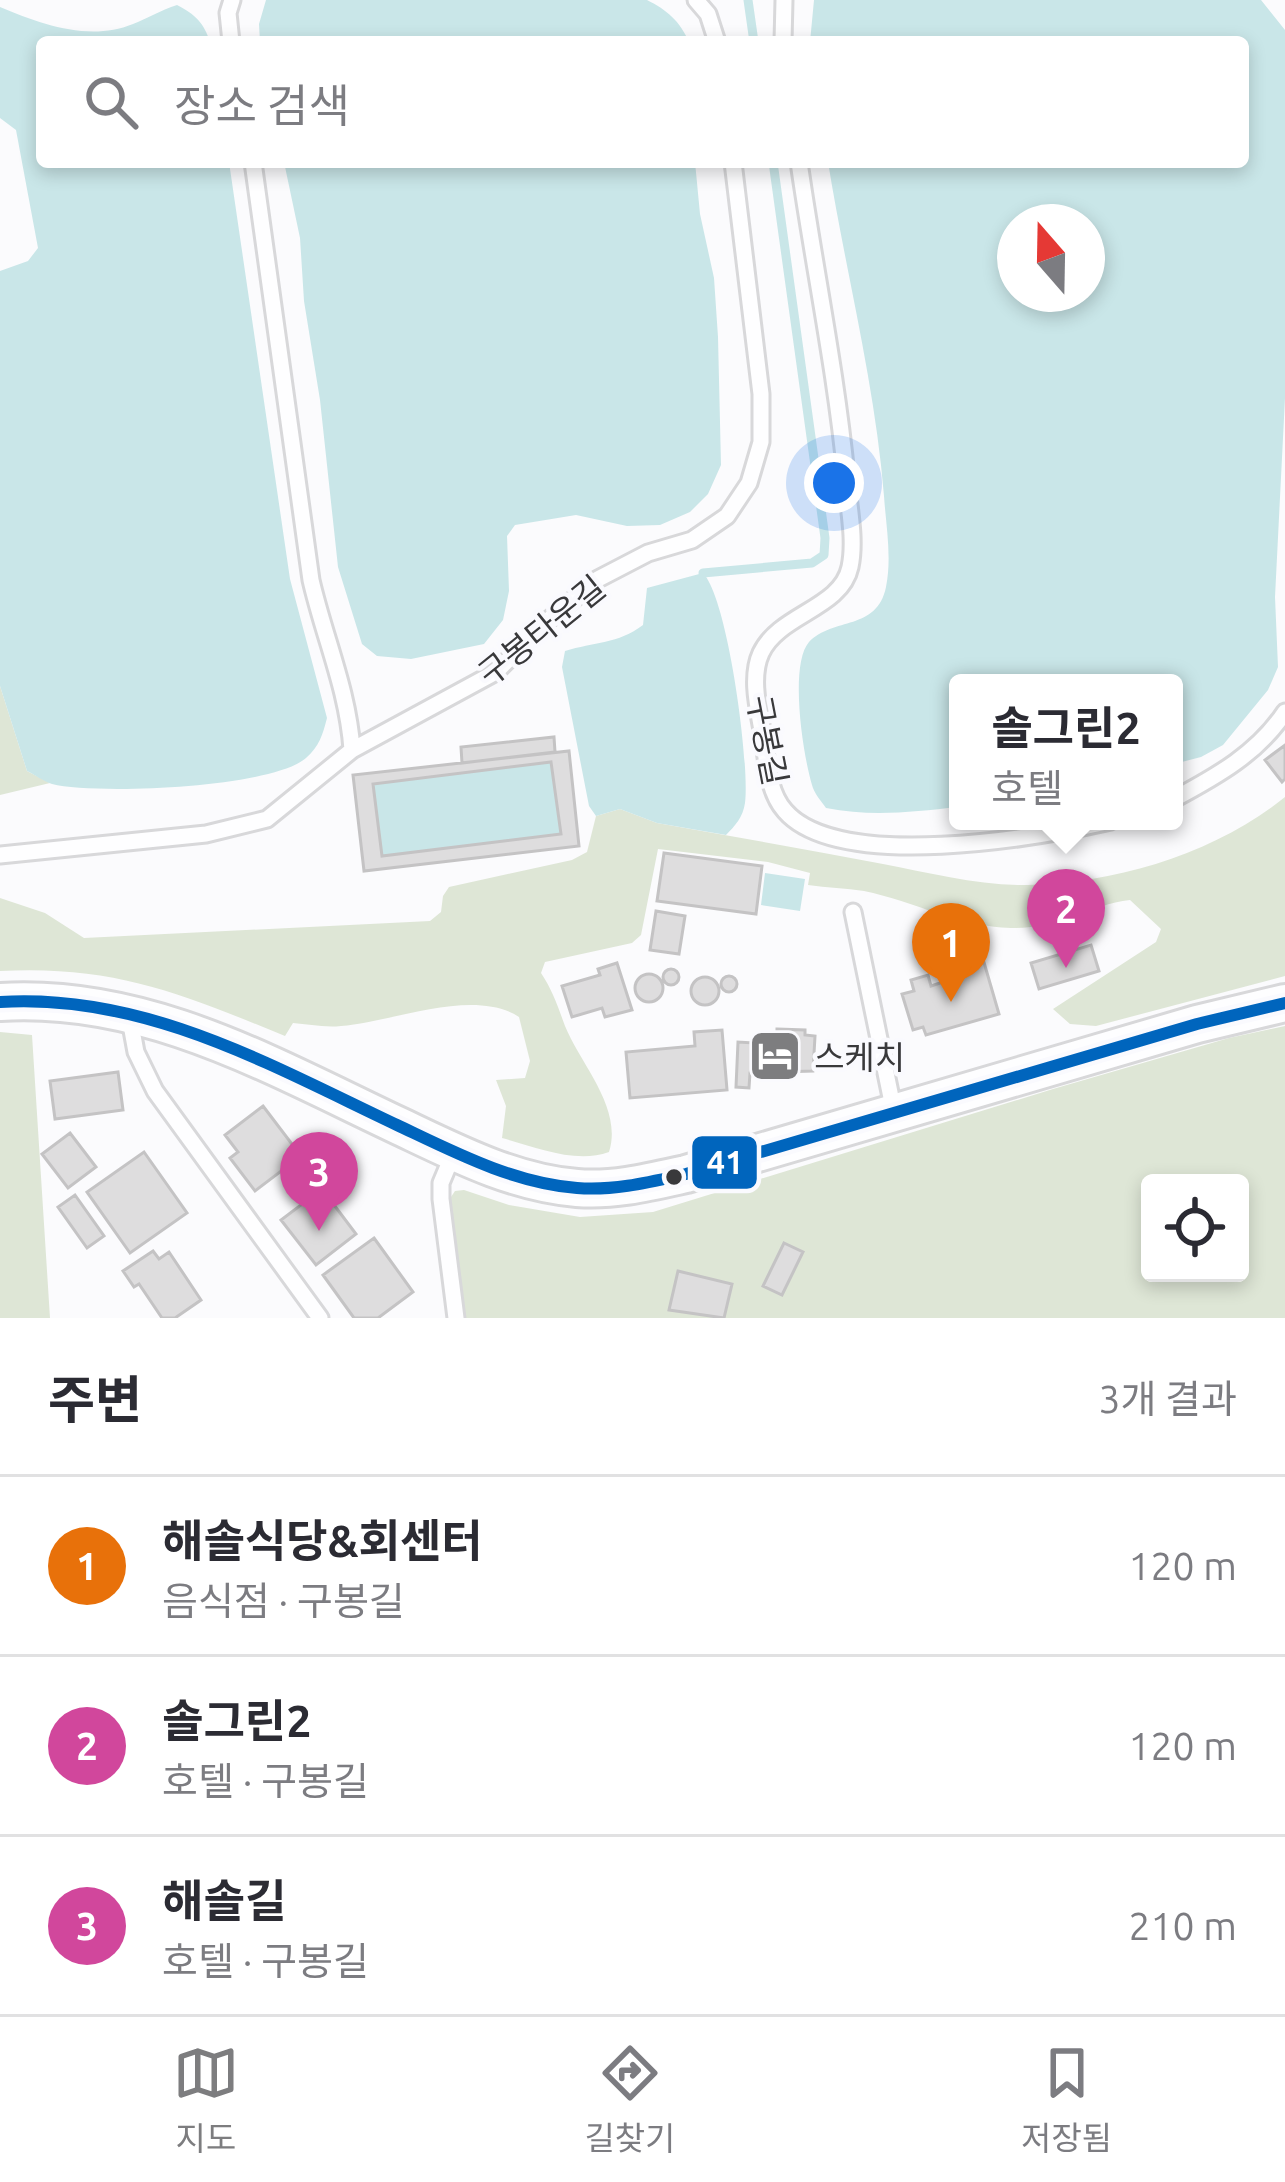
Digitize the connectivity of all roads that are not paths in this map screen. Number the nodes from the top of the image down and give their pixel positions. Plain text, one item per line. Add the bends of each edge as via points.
1 (232, 0) edge
2 (696, 0) edge
3 (784, 0) edge
4 (230, 36) edge
5 (715, 36) edge
6 (783, 36) edge
7 (255, 168) edge
8 (734, 168) edge
9 (801, 168) edge
10 (1285, 712) edge
11 (352, 750) junction
12 (1183, 794) edge
13 (1072, 830) edge
14 (0, 855) edge
15 (854, 912) dead end
16 (0, 1002) edge
17 (1285, 1003) edge
18 (129, 1011) junction
19 (895, 1112) junction
20 (454, 1152) junction
21 (320, 1318) edge
22 (456, 1318) edge

1 - 4 lane
2 - 5 lane
3 - 6 lane
7 - 11 lane via 311,580 342,682
8 - 11 lane, 구봉타운길 via 761,394 761,442 749,483 727,516 692,540 598,579 496,672
9 - 13 lane, 구봉길 via 852,541 850,571 835,593 772,634 759,656 770,780 785,811 811,830 858,841 953,848
10 - 12 lane via 1268,737
11 - 14 lane, 구봉타운길 via 267,819 206,834
15 - 19 lane
16 - 18 street
17 - 19 street
18 - 20 street via 214,1041
18 - 21 lane via 136,1052 155,1090
19 - 20 street via 686,1174 609,1188 537,1181
20 - 22 lane via 441,1199

